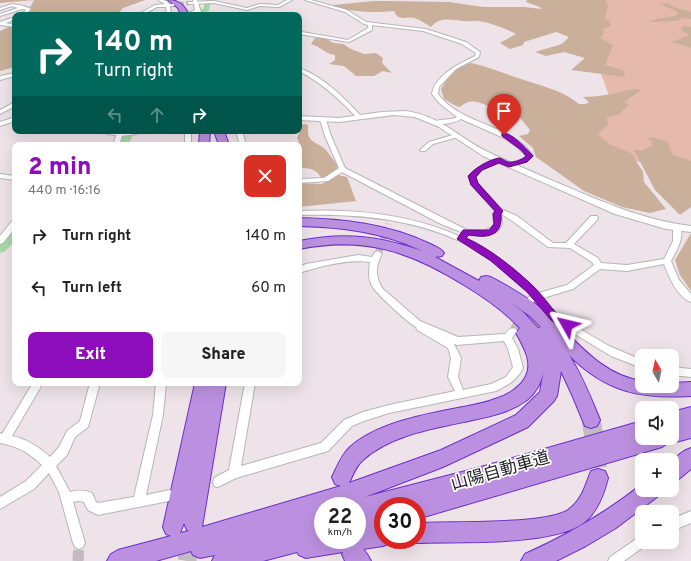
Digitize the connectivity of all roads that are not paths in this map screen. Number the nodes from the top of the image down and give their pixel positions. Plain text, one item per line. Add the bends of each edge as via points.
1 (160, 0) edge
2 (290, 0) edge
3 (307, 0) edge
4 (195, 1) edge
5 (204, 1) edge
6 (170, 3) edge
7 (189, 3) dead end
8 (24, 7) junction
9 (0, 9) edge
10 (248, 9) junction
11 (26, 12) edge
12 (145, 12) edge
13 (184, 12) tunnel mouth
14 (198, 12) edge
15 (252, 12) edge
16 (0, 16) edge
17 (12, 19) edge
18 (0, 24) edge
19 (370, 24) junction
20 (12, 26) edge
21 (302, 33) edge
22 (302, 71) edge
23 (12, 75) edge
24 (0, 78) edge
25 (12, 106) edge
26 (0, 112) edge
27 (462, 116) junction
28 (302, 118) edge
29 (360, 118) junction
30 (322, 120) junction
31 (12, 121) edge
32 (437, 122) junction
33 (0, 124) edge
34 (456, 136) junction
35 (423, 150) dead end
36 (499, 160) junction
37 (509, 165) junction
38 (342, 168) junction
39 (0, 176) edge
40 (12, 178) edge
41 (302, 181) edge
42 (499, 211) junction
43 (302, 213) edge
44 (594, 218) dead end
45 (302, 222) edge
46 (12, 227) edge
47 (677, 228) junction
48 (691, 229) edge
49 (302, 231) edge
50 (466, 232) junction
51 (461, 239) junction
52 (0, 241) edge
53 (302, 244) edge
54 (569, 245) junction
55 (302, 253) edge
56 (433, 256) junction
57 (667, 261) junction
58 (599, 266) junction
59 (302, 269) edge
60 (489, 287) junction
61 (533, 298) junction
62 (691, 299) edge
63 (417, 322) junction
64 (635, 362) edge
65 (679, 372) edge
66 (691, 374) edge
67 (36, 386) edge
68 (94, 386) edge
69 (161, 386) edge
70 (196, 386) edge
71 (201, 386) edge
72 (218, 386) edge
73 (224, 386) edge
74 (249, 386) edge
75 (691, 389) edge
76 (461, 395) junction
77 (691, 415) edge
78 (679, 418) edge
79 (591, 420) tunnel mouth
80 (691, 430) edge
81 (635, 431) edge
82 (679, 433) edge
83 (2, 438) edge
84 (638, 445) edge
85 (691, 457) edge
86 (50, 465) junction
87 (205, 465) junction
88 (679, 466) edge
89 (185, 467) junction
90 (234, 473) junction
91 (342, 477) dead end
92 (598, 478) tunnel mouth
93 (218, 482) dead end
94 (170, 496) dead end
95 (641, 497) edge
96 (68, 498) junction
97 (139, 501) junction
98 (0, 503) edge
99 (426, 506) edge
100 (366, 507) edge
101 (691, 517) edge
102 (314, 520) edge
103 (194, 523) tunnel mouth
104 (679, 523) edge
105 (173, 527) dead end
106 (426, 534) edge
107 (314, 537) edge
108 (79, 543) tunnel mouth
109 (635, 546) edge
110 (356, 549) edge
111 (262, 551) junction
112 (118, 561) edge
113 (135, 561) edge
114 (223, 561) edge
115 (532, 561) edge
116 (614, 561) edge

1 - 6 street
2 - 10 street via 279,6 260,5
3 - 19 street via 346,11 362,22
4 - 5 street
4 - 7 street
4 - 14 street
5 - 10 street
6 - 12 street
6 - 13 highway via 180,5
8 - 9 street via 12,4
8 - 11 street via 29,8
8 - 16 street
10 - 15 street
17 - 18 street
18 - 20 street
19 - 21 street via 370,29 349,41
19 - 27 street via 424,30 464,43 476,51 477,57 454,68 435,91 437,98 445,106
22 - 29 street via 322,82 344,100
23 - 24 street
25 - 26 street
27 - 32 street via 453,121
27 - 37 street via 504,135 530,156
28 - 30 street
29 - 30 street
29 - 32 street via 407,114
30 - 38 street
31 - 33 street
32 - 34 street
34 - 35 street via 431,143
34 - 36 street
36 - 37 street
36 - 42 street via 472,176 477,187
37 - 47 street via 613,210
38 - 41 street via 326,180
38 - 50 street
39 - 40 street
42 - 50 street via 496,229 480,234
42 - 54 street via 514,218 551,245
43 - 51 street via 344,212 417,224
44 - 54 street
45 - 56 highway via 335,222 368,227 408,239
46 - 52 street
47 - 48 street
47 - 57 street via 679,233
49 - 56 highway via 333,230 375,235 399,241
50 - 51 street
51 - 61 street via 494,259 531,289
53 - 56 highway via 338,239 365,240
54 - 58 street via 595,260
55 - 56 highway via 322,248 356,246
56 - 60 highway
57 - 58 street via 627,268
57 - 62 street via 674,281
58 - 61 street via 570,287
59 - 63 street via 376,257 372,274 375,284
60 - 75 highway via 535,312 584,360 613,380 642,389
60 - 79 highway via 517,304 552,343 578,387
60 - 91 highway via 530,341 535,352 536,375 531,385 511,402 399,430 366,444 356,453
60 - 112 highway via 524,321 547,354 553,376 552,387 549,397 533,415 438,460 364,487 222,533
61 - 64 street via 555,318 590,340
63 - 76 street via 417,326 426,333 451,346 456,358 453,377
63 - 76 street via 457,340 510,334 518,368 509,380 493,388
65 - 66 street
67 - 83 street
68 - 86 street via 84,424 71,434 63,451
69 - 97 street via 158,415
70 - 89 highway
71 - 89 highway
72 - 87 highway
73 - 87 highway
74 - 90 street
76 - 90 street via 389,409 363,417 348,424 324,447
77 - 78 highway
80 - 82 highway
81 - 100 highway, 山陽自動車道
83 - 86 street via 15,440 40,454
84 - 99 highway, 山陽自動車道
85 - 88 highway
86 - 96 street
86 - 98 street via 30,484
87 - 103 highway
89 - 105 highway
90 - 93 street
92 - 106 highway via 587,505 575,517 565,522 511,529
94 - 97 street
95 - 115 highway via 586,535
96 - 97 street via 79,495 88,497 92,506 98,509
96 - 108 street
101 - 104 street
102 - 113 highway
107 - 111 highway
109 - 116 street
110 - 111 highway
111 - 114 highway

